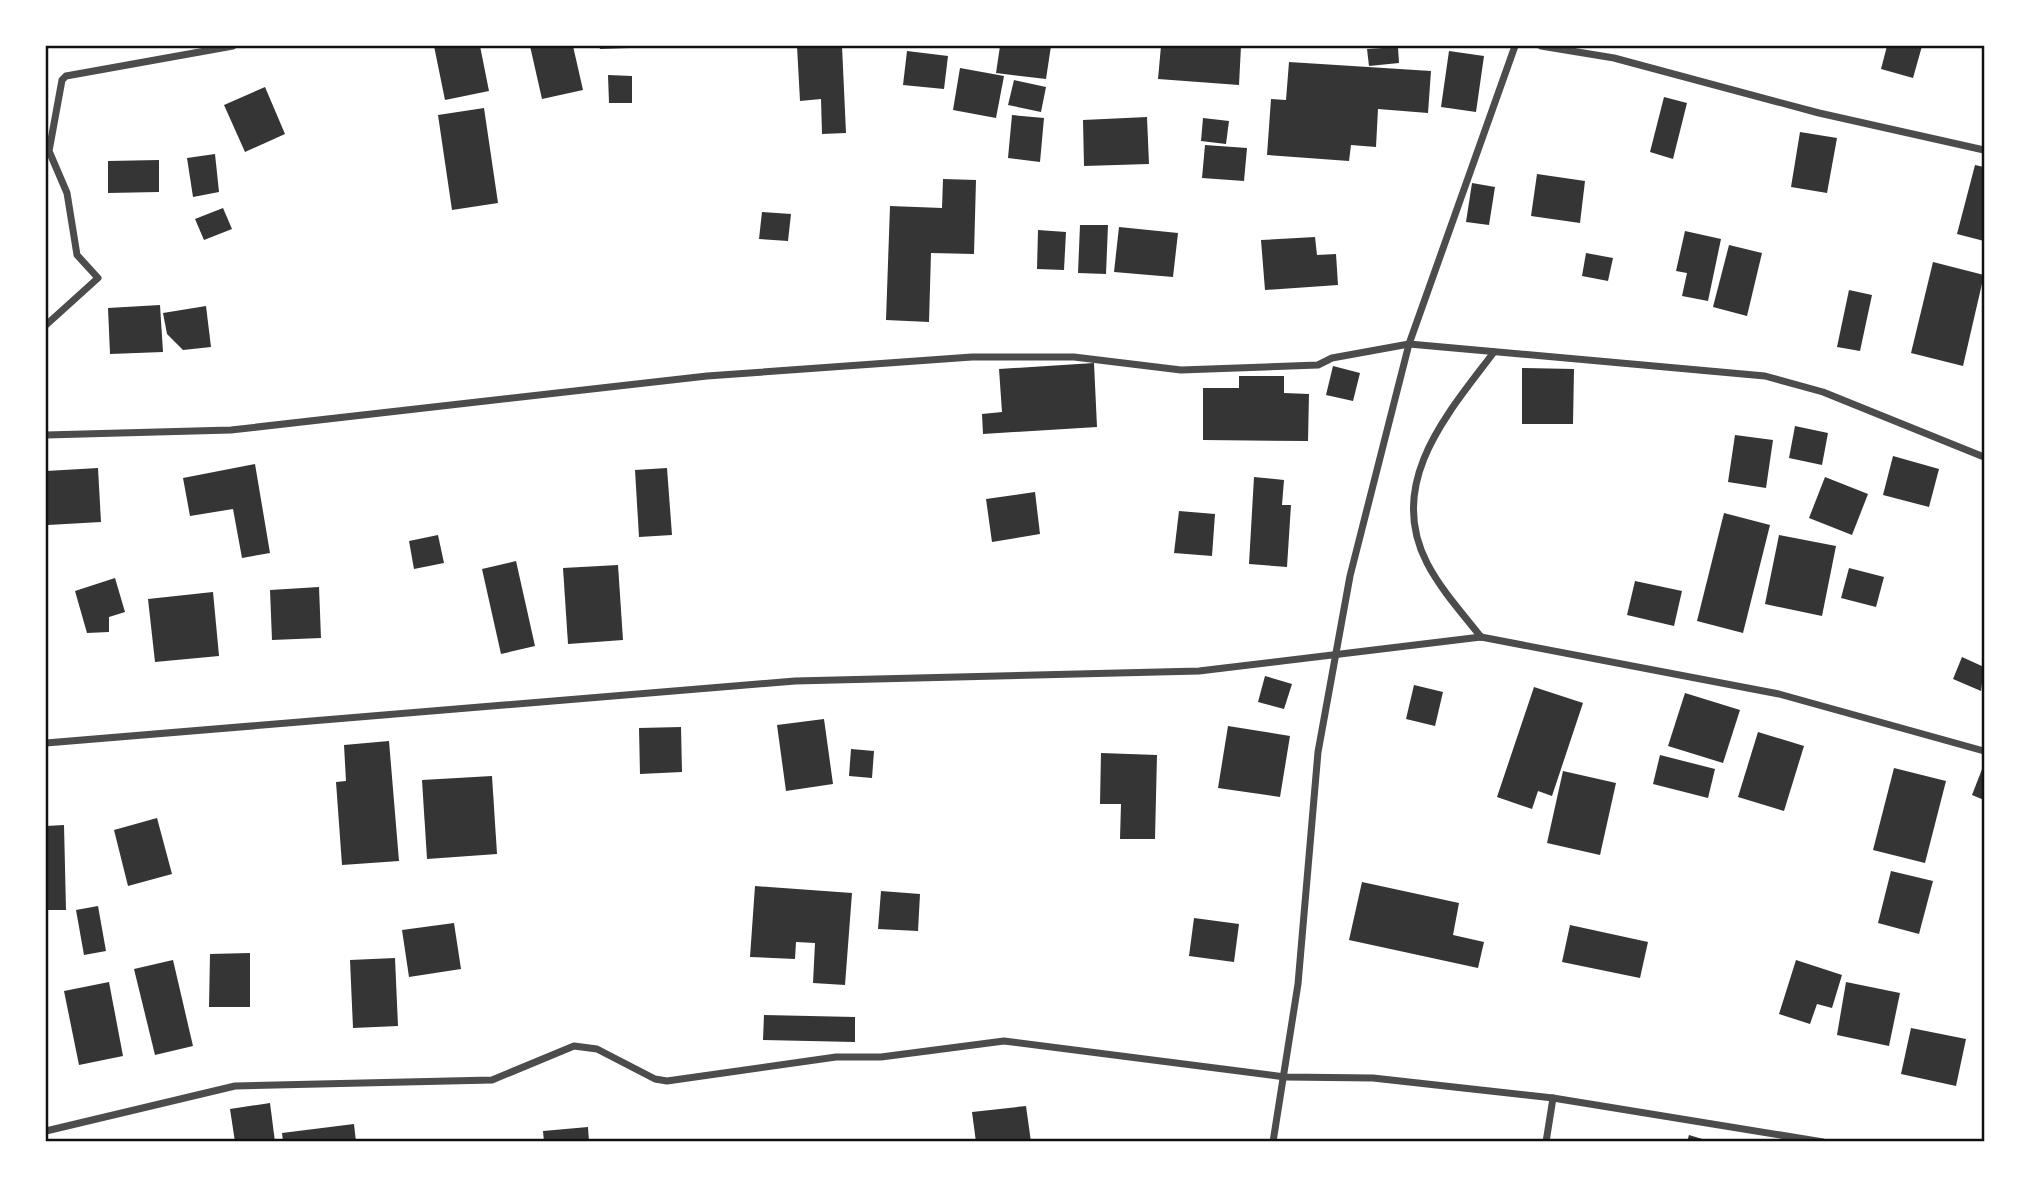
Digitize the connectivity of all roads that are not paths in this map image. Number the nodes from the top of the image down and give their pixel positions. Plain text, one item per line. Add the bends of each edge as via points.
1 (233, 46) edge
2 (1515, 46) edge
3 (1541, 46) edge
4 (1984, 150) edge
5 (46, 325) edge
6 (1409, 344) junction
7 (1494, 352) junction
8 (46, 435) edge
9 (1984, 457) edge
10 (1481, 637) junction
11 (1334, 657) junction
12 (46, 743) edge
13 (1984, 751) edge
14 (1285, 1077) junction
15 (1553, 1098) junction
16 (46, 1130) edge
17 (1273, 1142) edge
18 (1546, 1142) edge
19 (1823, 1142) edge

1 - 5 street via 62,80 49,151 67,193 77,255 98,278
2 - 6 street
3 - 4 street via 1614,58 1819,113
6 - 7 street
6 - 8 street via 1332,358 1318,365 1181,370 1074,357 972,357 707,376 231,430
6 - 11 street
7 - 9 street via 1765,376 1823,392
7 - 10 street via 1435,431 1424,452 1415,489 1416,525 1426,562
10 - 11 street
10 - 13 street via 1779,694
11 - 12 street via 1199,671 795,681
11 - 14 street via 1318,752 1305,918
14 - 15 street via 1373,1078
14 - 16 street via 1003,1041 881,1057 835,1057 667,1081 597,1049 574,1046 492,1080 234,1086
14 - 17 street
15 - 18 street
15 - 19 street

